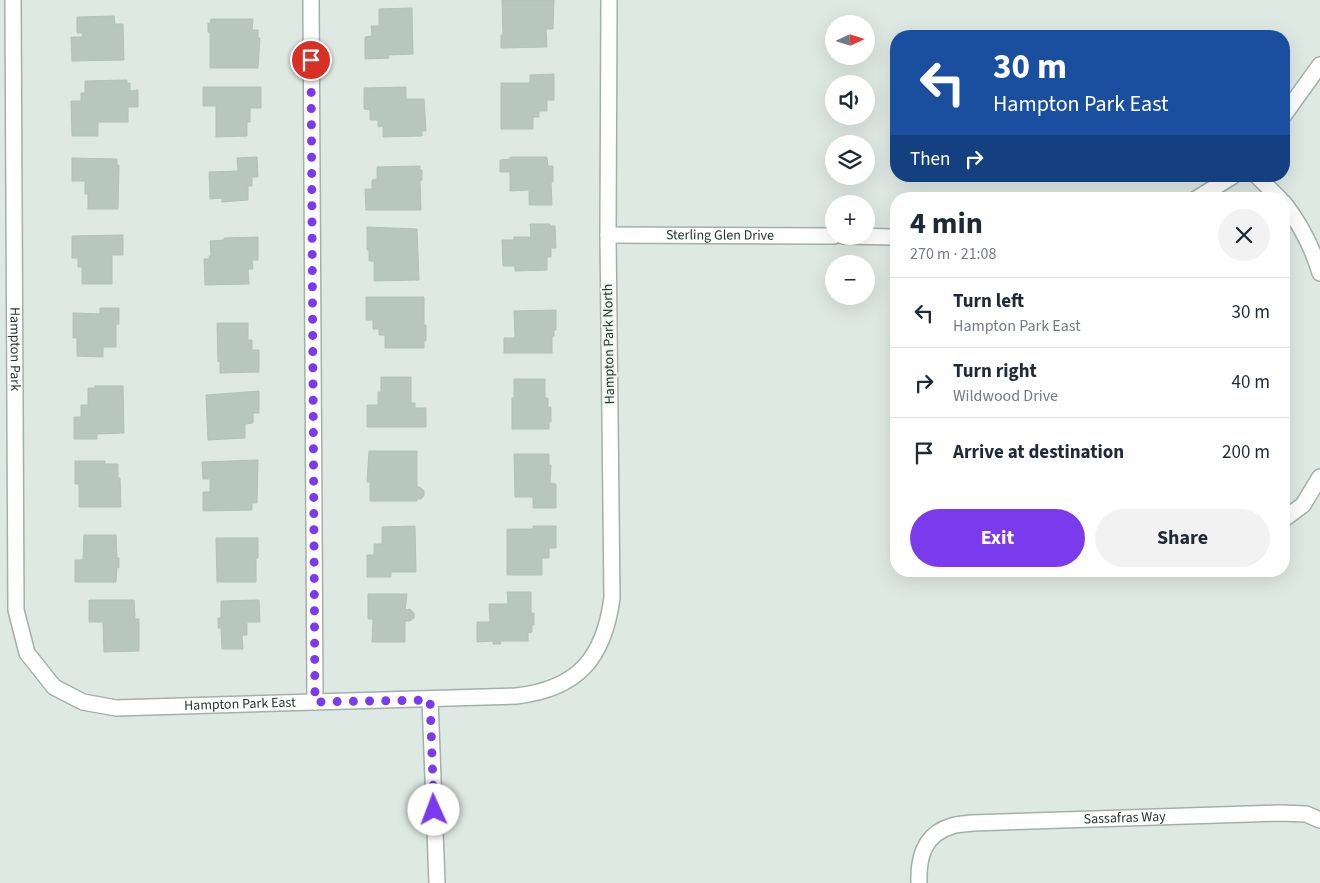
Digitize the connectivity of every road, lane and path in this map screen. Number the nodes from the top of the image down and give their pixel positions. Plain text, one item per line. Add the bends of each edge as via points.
1 (13, 0) edge
2 (311, 0) edge
3 (609, 0) edge
4 (1320, 65) edge
5 (1290, 107) edge
6 (1223, 182) edge
7 (1263, 182) edge
8 (1207, 192) edge
9 (1273, 192) edge
10 (1290, 211) edge
11 (608, 235) junction
12 (825, 236) edge
13 (875, 237) edge
14 (890, 237) edge
15 (1320, 273) edge
16 (1320, 476) edge
17 (1290, 515) edge
18 (574, 677) joint
19 (54, 687) joint
20 (430, 700) junction
21 (315, 702) junction
22 (1320, 820) edge
23 (437, 883) edge
24 (919, 883) edge

1 - 19 street, Hampton Park via 16,610 26,653
2 - 21 street
3 - 11 street, Hampton Park North
4 - 5 street
6 - 8 street
7 - 9 street
10 - 15 street via 1315,254
11 - 12 street, Sterling Glen Drive
11 - 18 street, Hampton Park North via 612,598 601,644
13 - 14 street
16 - 17 street via 1303,505
18 - 20 street, Hampton Park East via 545,692 528,695
19 - 21 street, Hampton Park East via 83,702 116,708
20 - 21 street, Hampton Park East
20 - 23 street
22 - 24 street, Sassafras Way via 1306,814 1281,813 951,826 932,837 920,854

